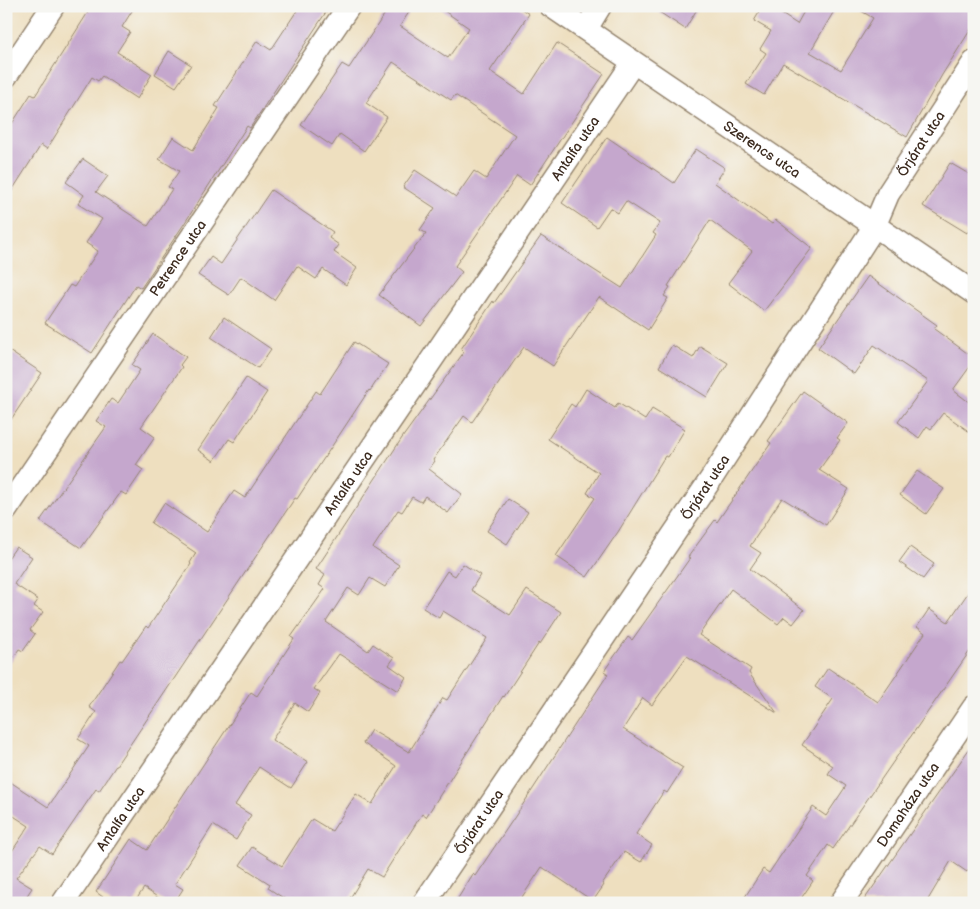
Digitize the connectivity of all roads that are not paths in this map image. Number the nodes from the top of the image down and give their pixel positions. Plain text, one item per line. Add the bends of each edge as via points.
1 (53, 6) edge
2 (349, 6) edge
3 (551, 6) edge
4 (600, 6) edge
5 (586, 30) junction
6 (974, 62) edge
7 (633, 63) junction
8 (6, 76) edge
9 (874, 227) junction
10 (974, 293) edge
11 (6, 510) edge
12 (974, 707) edge
13 (62, 903) edge
14 (424, 903) edge
15 (841, 903) edge

1 - 8 street
2 - 11 street, Petrence utca
3 - 5 street, Szerencs utca
4 - 5 street
5 - 7 street, Szerencs utca
6 - 9 street, Őrjárat utca via 888,194
7 - 9 street, Szerencs utca
7 - 13 street, Antalfa utca
9 - 10 street, Szerencs utca
9 - 14 street, Őrjárat utca via 711,478
12 - 15 street, Domaháza utca

